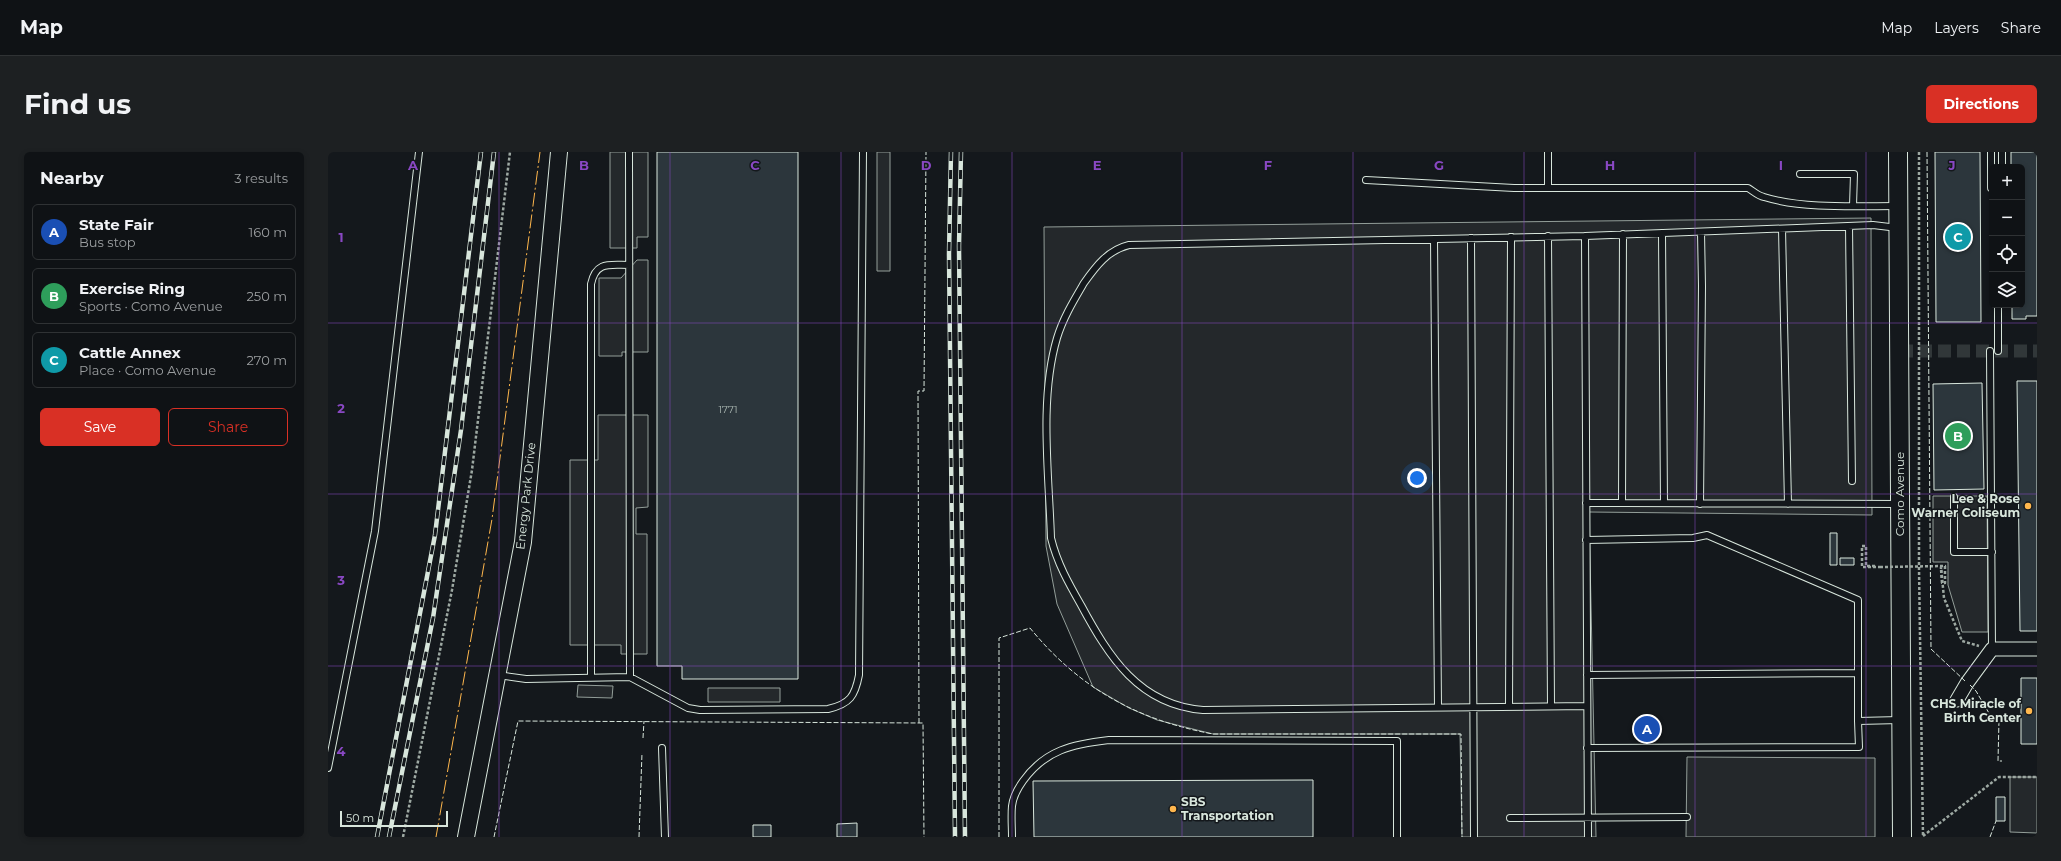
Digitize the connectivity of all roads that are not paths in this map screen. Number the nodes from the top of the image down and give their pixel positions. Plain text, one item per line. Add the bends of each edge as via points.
1 (419, 152) edge
2 (559, 152) edge
3 (629, 152) edge
4 (863, 152) edge
5 (1548, 152) edge
6 (1898, 152) edge
7 (1991, 152) edge
8 (2002, 152) edge
9 (1991, 164) edge
10 (2002, 164) edge
11 (1800, 174) dead end
12 (1366, 180) dead end
13 (1548, 188) junction
14 (1853, 206) junction
15 (1898, 206) junction
16 (1849, 226) junction
17 (1899, 228) junction
18 (1782, 229) junction
19 (1701, 232) junction
20 (1662, 233) junction
21 (1623, 234) junction
22 (1548, 236) junction
23 (1585, 236) junction
24 (1511, 237) junction
25 (1472, 238) junction
26 (1434, 239) junction
27 (629, 265) junction
28 (1998, 308) edge
29 (1990, 351) dead end
30 (1998, 351) dead end
31 (1852, 481) dead end
32 (1954, 497) dead end
33 (1586, 503) junction
34 (1622, 503) junction
35 (1664, 503) junction
36 (1700, 504) junction
37 (1788, 504) junction
38 (1900, 504) junction
39 (1586, 540) junction
40 (1992, 552) junction
41 (1992, 649) junction
42 (2037, 649) edge
43 (1858, 673) junction
44 (498, 675) junction
45 (1587, 675) junction
46 (590, 677) junction
47 (630, 677) junction
48 (1957, 700) dead end
49 (1438, 706) junction
50 (1509, 706) junction
51 (1551, 706) junction
52 (1587, 706) junction
53 (1473, 707) junction
54 (1901, 720) junction
55 (1858, 721) junction
56 (662, 748) dead end
57 (1587, 748) junction
58 (328, 768) edge
59 (1510, 818) dead end
60 (1588, 818) junction
61 (1687, 818) dead end
62 (466, 837) edge
63 (665, 837) edge
64 (1012, 837) edge
65 (1397, 837) edge
66 (1474, 837) edge
67 (1588, 837) edge
68 (1902, 837) edge

1 - 58 lane via 375,531
2 - 44 street, Energy Park Drive via 523,542
3 - 27 lane
4 - 47 lane via 860,675 856,692 841,706 828,709 700,710 688,708
5 - 13 lane
6 - 15 main road, Como Avenue
7 - 9 lane
8 - 10 lane
11 - 14 lane via 1854,174
12 - 13 lane
13 - 14 lane via 1748,188 1762,197 1787,202
14 - 15 lane
15 - 17 main road, Como Avenue
16 - 17 lane
16 - 18 lane
16 - 31 lane
17 - 38 main road, Como Avenue
18 - 19 lane
18 - 37 lane
19 - 20 lane
19 - 36 lane
20 - 21 lane
20 - 35 lane
21 - 23 lane
21 - 34 lane
22 - 23 lane
22 - 24 lane
22 - 51 lane
23 - 33 lane
24 - 25 lane
24 - 50 lane
25 - 26 lane
25 - 53 lane
26 - 49 lane
26 - 49 lane via 1121,247 1102,260 1090,274 1066,315 1051,361 1047,398 1051,538 1055,554 1068,582 1109,652 1123,671 1138,685 1171,704 1187,709
27 - 46 lane via 600,267 590,284
27 - 47 lane
28 - 30 lane
29 - 40 lane
32 - 40 lane via 1954,552
33 - 34 lane
33 - 39 lane
34 - 35 lane
35 - 36 lane
36 - 37 lane
37 - 38 lane
38 - 54 main road, Como Avenue
39 - 43 lane via 1693,538 1706,535 1858,600
39 - 45 lane
40 - 41 lane
41 - 42 street
41 - 48 street
43 - 45 lane
43 - 55 lane
44 - 46 lane via 526,679
44 - 62 street, Energy Park Drive
45 - 52 lane
46 - 47 lane
49 - 53 lane
50 - 51 lane
50 - 53 lane
51 - 52 lane
52 - 57 lane
53 - 66 lane
54 - 55 lane
54 - 68 main road, Como Avenue
55 - 57 lane via 1859,747
56 - 63 lane
57 - 60 lane
59 - 60 lane
60 - 61 lane
60 - 67 lane
64 - 65 lane via 1012,805 1017,789 1040,761 1065,748 1086,742 1109,740 1397,741

